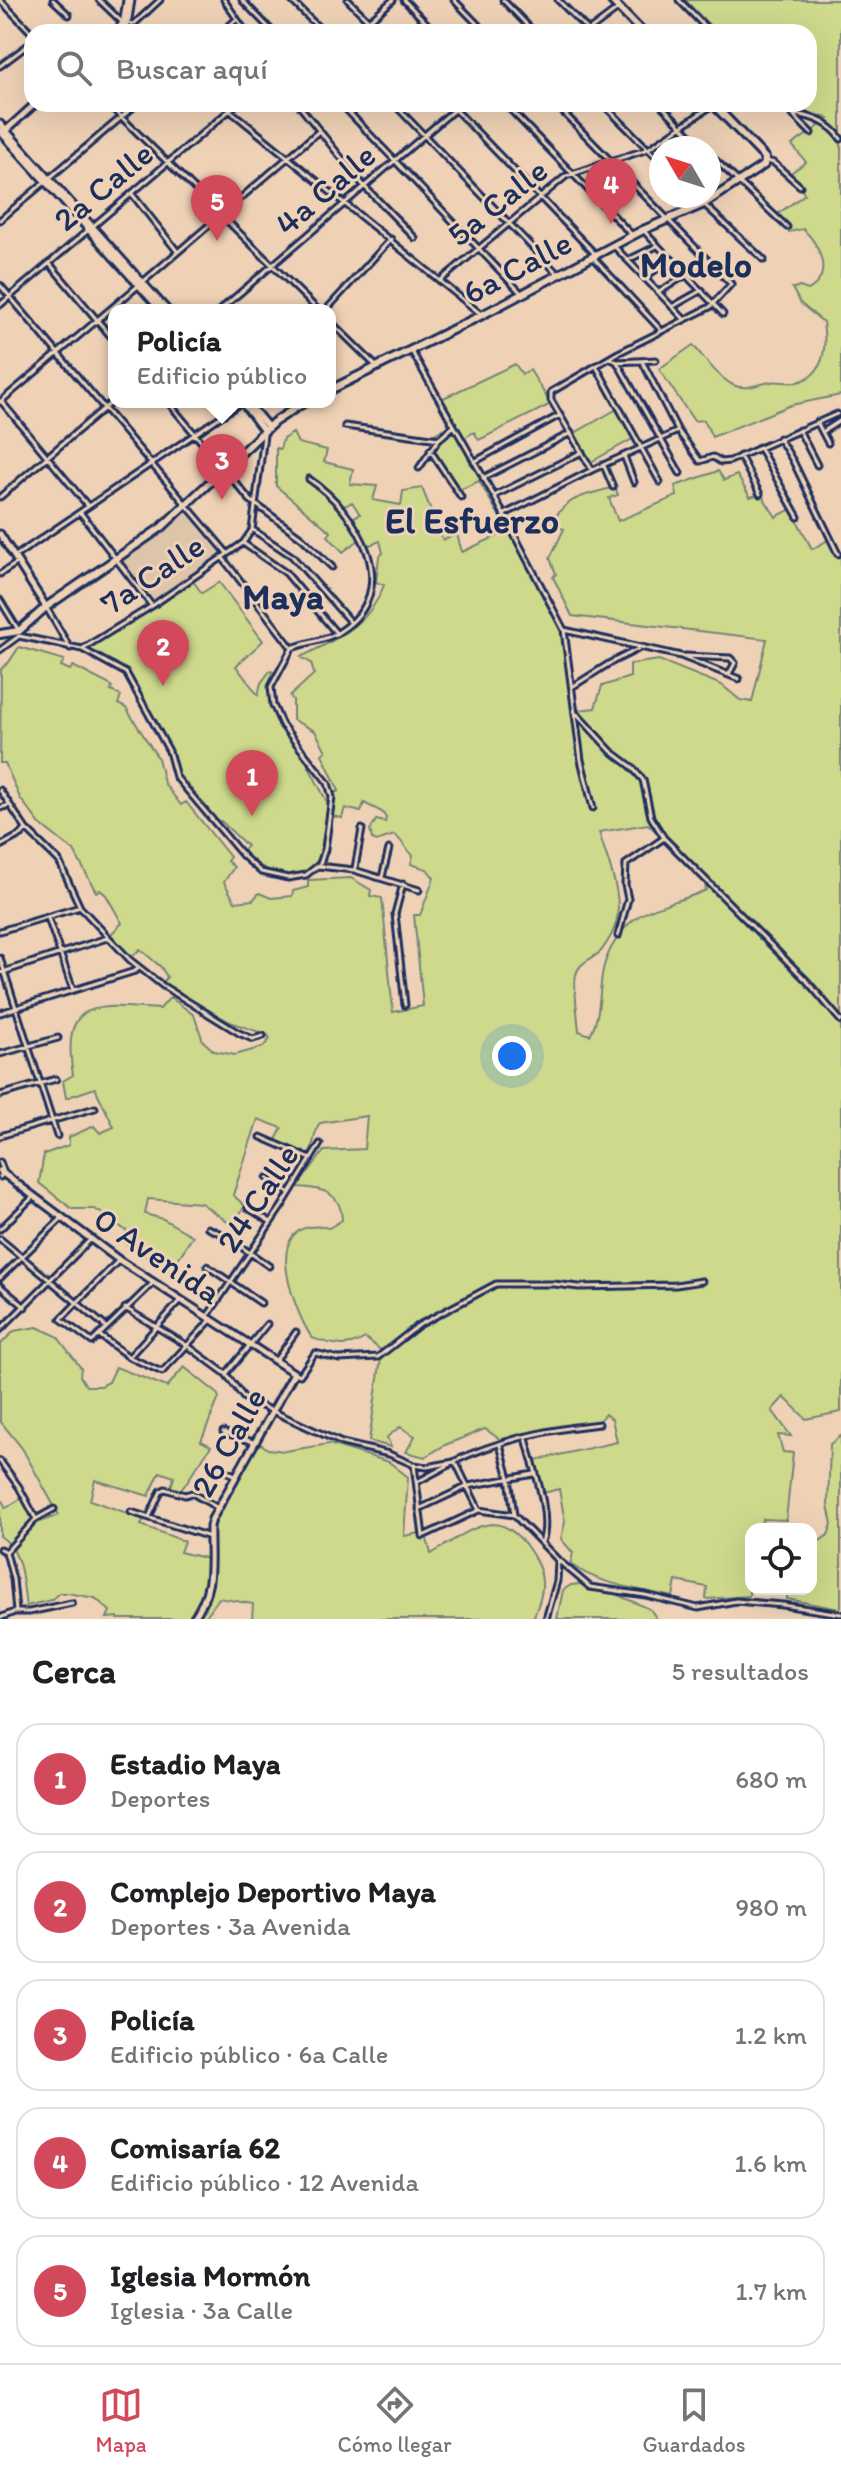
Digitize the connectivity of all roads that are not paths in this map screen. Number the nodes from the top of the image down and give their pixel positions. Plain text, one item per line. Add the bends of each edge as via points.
1 (0, 0) edge
2 (53, 0) edge
3 (99, 0) edge
4 (129, 0) edge
5 (160, 0) edge
6 (224, 0) edge
7 (242, 0) edge
8 (291, 0) edge
9 (348, 0) edge
10 (393, 0) edge
11 (404, 0) edge
12 (454, 0) edge
13 (503, 0) edge
14 (558, 0) edge
15 (611, 0) edge
16 (679, 0) edge
17 (619, 8) junction
18 (69, 15) dead end
19 (237, 19) junction
20 (369, 21) junction
21 (124, 23) junction
22 (231, 24) edge
23 (240, 24) edge
24 (265, 24) edge
25 (315, 24) edge
26 (365, 24) edge
27 (372, 24) edge
28 (427, 24) edge
29 (477, 24) edge
30 (526, 24) edge
31 (580, 24) edge
32 (598, 24) edge
33 (634, 24) edge
34 (702, 24) edge
35 (24, 25) edge
36 (24, 48) edge
37 (0, 66) edge
38 (27, 112) edge
39 (116, 112) edge
40 (127, 112) edge
41 (228, 112) edge
42 (232, 112) edge
43 (304, 112) edge
44 (349, 112) edge
45 (402, 112) edge
46 (452, 112) edge
47 (458, 112) edge
48 (513, 112) edge
49 (563, 112) edge
50 (611, 112) edge
51 (668, 112) edge
52 (702, 112) edge
53 (721, 112) edge
54 (793, 114) joint
55 (121, 117) junction
56 (0, 124) edge
57 (682, 126) junction
58 (3, 131) edge
59 (319, 131) junction
60 (811, 133) dead end
61 (426, 136) junction
62 (692, 136) edge
63 (841, 139) edge
64 (648, 149) junction
65 (288, 157) junction
66 (609, 160) junction
67 (395, 161) junction
68 (767, 161) junction
69 (169, 162) junction
70 (721, 166) edge
71 (571, 173) junction
72 (46, 180) junction
73 (738, 183) junction
74 (364, 186) junction
75 (800, 186) dead end
76 (131, 194) junction
77 (721, 194) edge
78 (541, 197) junction
79 (346, 203) junction
80 (693, 208) edge
81 (708, 208) edge
82 (220, 214) junction
83 (668, 217) junction
84 (0, 220) edge
85 (509, 222) junction
86 (787, 227) dead end
87 (91, 228) junction
88 (643, 230) junction
89 (632, 235) junction
90 (415, 238) dead end
91 (391, 239) junction
92 (613, 245) junction
93 (658, 245) junction
94 (478, 248) junction
95 (177, 251) junction
96 (594, 255) junction
97 (672, 259) junction
98 (628, 260) junction
99 (764, 260) dead end
100 (49, 263) junction
101 (274, 266) junction
102 (557, 273) junction
103 (687, 274) junction
104 (645, 277) junction
105 (441, 280) junction
106 (140, 284) junction
107 (0, 285) edge
108 (702, 290) junction
109 (659, 292) junction
110 (522, 294) junction
111 (10, 297) junction
112 (714, 303) junction
113 (117, 304) edge
114 (158, 304) edge
115 (227, 304) edge
116 (312, 304) edge
117 (331, 304) edge
118 (0, 305) edge
119 (672, 307) junction
120 (108, 312) edge
121 (723, 314) dead end
122 (482, 315) junction
123 (684, 319) junction
124 (98, 321) junction
125 (336, 327) edge
126 (662, 330) junction
127 (108, 333) edge
128 (411, 350) junction
129 (57, 353) junction
130 (610, 358) junction
131 (656, 360) dead end
132 (642, 361) junction
133 (617, 362) junction
134 (596, 366) junction
135 (377, 367) junction
136 (336, 387) edge
137 (0, 401) edge
138 (108, 405) edge
139 (173, 408) edge
140 (234, 408) edge
141 (248, 408) edge
142 (296, 408) edge
143 (104, 409) junction
144 (837, 414) dead end
145 (560, 415) junction
146 (841, 420) edge
147 (817, 422) junction
148 (345, 426) dead end
149 (454, 426) junction
150 (266, 429) junction
151 (799, 430) junction
152 (678, 431) junction
153 (823, 431) junction
154 (571, 433) junction
155 (195, 434) junction
156 (779, 438) junction
157 (439, 439) junction
158 (661, 439) junction
159 (828, 443) dead end
160 (759, 447) junction
161 (641, 448) junction
162 (430, 450) junction
163 (582, 452) junction
164 (47, 456) junction
165 (624, 456) junction
166 (740, 456) junction
167 (474, 462) junction
168 (150, 463) junction
169 (817, 465) dead end
170 (604, 466) junction
171 (419, 468) dead end
172 (225, 470) junction
173 (592, 470) junction
174 (680, 473) dead end
175 (483, 478) junction
176 (309, 479) dead end
177 (634, 482) dead end
178 (660, 482) dead end
179 (613, 487) dead end
180 (760, 494) dead end
181 (494, 496) junction
182 (0, 497) edge
183 (461, 497) dead end
184 (255, 505) junction
185 (88, 506) junction
186 (188, 506) junction
187 (80, 512) junction
188 (503, 515) junction
189 (798, 517) dead end
190 (252, 530) junction
191 (0, 534) edge
192 (243, 543) junction
193 (227, 553) junction
194 (838, 554) dead end
195 (222, 557) junction
196 (116, 559) junction
197 (16, 560) junction
198 (332, 567) dead end
199 (0, 574) edge
200 (0, 600) edge
201 (152, 606) junction
202 (46, 607) junction
203 (351, 623) junction
204 (564, 630) junction
205 (19, 631) junction
206 (0, 634) edge
207 (337, 634) junction
208 (70, 648) junction
209 (292, 648) junction
210 (82, 649) junction
211 (640, 649) junction
212 (0, 650) edge
213 (681, 656) junction
214 (729, 674) junction
215 (739, 679) dead end
216 (572, 687) junction
217 (577, 714) junction
218 (0, 790) edge
219 (9, 805) junction
220 (0, 808) edge
221 (593, 808) dead end
222 (26, 829) junction
223 (362, 829) dead end
224 (664, 838) junction
225 (0, 846) edge
226 (389, 849) dead end
227 (319, 865) junction
228 (354, 870) junction
229 (382, 877) junction
230 (403, 884) junction
231 (419, 890) dead end
232 (80, 907) junction
233 (48, 918) junction
234 (0, 931) edge
235 (618, 936) dead end
236 (107, 938) junction
237 (61, 954) junction
238 (0, 958) edge
239 (139, 968) junction
240 (2, 972) edge
241 (73, 990) junction
242 (405, 1005) dead end
243 (15, 1009) junction
244 (0, 1013) edge
245 (841, 1021) edge
246 (263, 1036) dead end
247 (58, 1038) dead end
248 (26, 1045) junction
249 (0, 1054) edge
250 (56, 1079) dead end
251 (39, 1084) junction
252 (0, 1095) edge
253 (95, 1108) dead end
254 (52, 1121) junction
255 (0, 1136) edge
256 (57, 1136) dead end
257 (261, 1137) dead end
258 (320, 1144) dead end
259 (311, 1159) junction
260 (0, 1162) edge
261 (1, 1174) edge
262 (267, 1178) dead end
263 (290, 1193) junction
264 (33, 1197) junction
265 (248, 1208) dead end
266 (61, 1219) junction
267 (271, 1222) junction
268 (208, 1228) dead end
269 (0, 1229) edge
270 (0, 1239) edge
271 (91, 1239) junction
272 (251, 1252) junction
273 (21, 1257) junction
274 (119, 1260) junction
275 (207, 1266) dead end
276 (269, 1266) dead end
277 (0, 1278) edge
278 (51, 1280) junction
279 (702, 1281) dead end
280 (230, 1282) junction
281 (153, 1283) junction
282 (0, 1286) edge
283 (181, 1300) junction
284 (78, 1302) junction
285 (261, 1303) dead end
286 (25, 1307) junction
287 (125, 1308) junction
288 (209, 1318) junction
289 (267, 1324) dead end
290 (106, 1326) junction
291 (157, 1328) junction
292 (0, 1330) edge
293 (296, 1332) dead end
294 (99, 1335) junction
295 (252, 1344) junction
296 (188, 1346) junction
297 (129, 1357) junction
298 (276, 1360) junction
299 (294, 1373) junction
300 (226, 1374) junction
301 (273, 1411) junction
302 (599, 1424) dead end
303 (223, 1432) dead end
304 (526, 1438) junction
305 (255, 1443) junction
306 (500, 1445) junction
307 (0, 1461) edge
308 (454, 1462) junction
309 (414, 1465) junction
310 (213, 1466) dead end
311 (534, 1474) junction
312 (237, 1475) junction
313 (509, 1478) junction
314 (417, 1482) junction
315 (468, 1486) junction
316 (218, 1508) junction
317 (54, 1509) dead end
318 (419, 1509) junction
319 (479, 1510) junction
320 (131, 1512) dead end
321 (514, 1515) junction
322 (149, 1517) junction
323 (36, 1519) junction
324 (210, 1537) junction
325 (542, 1542) junction
326 (0, 1549) edge
327 (6, 1552) junction
328 (558, 1560) junction
329 (72, 1603) dead end
330 (16, 1611) junction
331 (29, 1612) junction
332 (841, 1614) edge
333 (0, 1618) edge
334 (31, 1619) edge
335 (193, 1619) edge
336 (546, 1619) edge

1 - 35 street
2 - 18 street
3 - 21 street
4 - 21 street
5 - 21 street via 134,24
6 - 19 street
7 - 24 street
8 - 25 street
9 - 20 street
10 - 20 street
11 - 28 street
12 - 29 street
13 - 30 street
14 - 31 street
15 - 17 main road
16 - 34 street
17 - 32 street
17 - 33 main road
19 - 22 street
19 - 23 street
20 - 26 street
20 - 27 street
36 - 37 street
38 - 58 street
39 - 55 street
40 - 55 street
41 - 69 street, 2a Calle
42 - 65 street
43 - 59 street
44 - 67 street
45 - 61 street
46 - 61 street, 4a Calle
47 - 78 street
48 - 71 street
49 - 66 street
50 - 64 street
51 - 57 street
52 - 57 street, 5a Calle
53 - 68 main road
54 - 60 street
54 - 63 street via 811,116
55 - 69 street
55 - 72 street
56 - 58 street
57 - 62 street
57 - 64 street, 5a Calle
58 - 72 street
59 - 65 street
59 - 74 street
61 - 67 street, 4a Calle
61 - 85 street
64 - 66 street, 5a Calle
65 - 79 street
65 - 82 street
66 - 71 street, 5a Calle
66 - 83 street
67 - 74 street, 4a Calle
67 - 94 street
68 - 73 main road, 6a Calle
68 - 75 street
69 - 76 street, 2a Calle
69 - 82 street
70 - 73 street
71 - 78 street, 5a Calle
71 - 89 street
72 - 84 street
72 - 87 street
73 - 77 main road, 6a Calle
73 - 86 street
74 - 79 street, 4a Calle
74 - 90 street
76 - 87 street, 2a Calle
76 - 95 street
78 - 85 street, 5a Calle
78 - 96 street
79 - 91 street
79 - 101 street, 4a Calle
80 - 83 main road, 6a Calle
81 - 99 street
82 - 95 street
82 - 101 street
83 - 88 main road, 6a Calle
83 - 112 street via 731,282
85 - 94 street, 5a Calle
85 - 102 street
87 - 100 street, 2a Calle
87 - 106 street
88 - 89 main road, 6a Calle
88 - 93 street
89 - 92 main road, 6a Calle
91 - 105 street
91 - 117 street
92 - 96 main road, 6a Calle
92 - 98 street
93 - 97 street
93 - 98 street
94 - 105 street, 5a Calle
94 - 110 street
95 - 106 street
96 - 102 main road, 6a Calle
96 - 126 street
97 - 103 street
97 - 104 street
98 - 104 street
100 - 111 street, 2a Calle
100 - 124 street
101 - 115 street, 4a Calle
101 - 116 street
102 - 110 main road, 6a Calle
103 - 108 street
103 - 109 street
104 - 109 street
105 - 122 street
106 - 113 street
106 - 114 street
107 - 111 street
108 - 112 street
108 - 119 street
109 - 119 street
110 - 122 main road, 6a Calle
111 - 118 street, 2a Calle
111 - 129 street
112 - 121 street
112 - 123 street
119 - 123 street
120 - 124 street
122 - 128 main road, 6a Calle
123 - 126 street
124 - 127 street
124 - 129 street
125 - 135 street
126 - 130 street
128 - 135 main road, 6a Calle
128 - 149 street
129 - 137 street
129 - 143 street
130 - 133 street
130 - 134 street
131 - 132 street
132 - 133 street
132 - 152 street
133 - 158 street
134 - 145 street via 551,392
134 - 161 street
135 - 136 main road, 6a Calle
137 - 164 street
138 - 143 street
139 - 155 street
140 - 155 street
141 - 150 street
142 - 150 main road
143 - 164 street
143 - 168 street
144 - 147 street
145 - 154 street
145 - 167 street
146 - 153 street
147 - 151 street
147 - 153 street
148 - 157 street
149 - 157 street
149 - 167 street
150 - 172 main road
150 - 184 street, 7a Calle
151 - 156 street
151 - 169 street
152 - 158 street
152 - 166 street via 700,461
153 - 159 street
154 - 163 street
154 - 175 street
155 - 168 street
155 - 172 street
156 - 160 street
156 - 194 street
157 - 162 street
158 - 161 street
158 - 174 street
160 - 166 street
160 - 189 street
161 - 165 street
161 - 178 street
162 - 171 street
162 - 183 street
163 - 173 street
163 - 181 street
164 - 182 street
164 - 185 street
165 - 170 street
165 - 177 street
166 - 180 street
167 - 175 street
168 - 185 street
168 - 186 street
170 - 173 street
170 - 179 street
172 - 184 street
172 - 186 main road
173 - 188 street
175 - 181 street
176 - 203 street via 343,508 373,567 368,600
181 - 188 street
184 - 190 street, 7a Calle
184 - 198 street
185 - 187 street
186 - 193 street
186 - 196 main road
187 - 196 street
187 - 197 street
188 - 204 street
190 - 192 street, 7a Calle
190 - 203 street via 292,556
191 - 197 street
192 - 193 street, 7a Calle
192 - 207 street via 286,573
193 - 195 street, 7a Calle
195 - 201 street, 7a Calle
195 - 209 street
196 - 201 street
196 - 202 main road
197 - 199 street
197 - 202 street
200 - 205 street
201 - 210 street, 7a Calle
202 - 205 main road
202 - 208 street
203 - 207 street
204 - 211 street
204 - 216 street
205 - 206 main road
207 - 209 street
208 - 210 street, 7a Calle
208 - 212 street, 7a Calle via 19,636
209 - 227 street via 271,695 282,725 331,789 331,817
210 - 227 street via 126,673 169,751 176,777 253,867 288,878 306,875
211 - 213 street
211 - 216 street
213 - 214 street
213 - 214 street via 730,658 735,663
214 - 215 street
216 - 217 street
217 - 221 street
217 - 224 street via 643,780 651,817
218 - 219 street
219 - 220 street
219 - 222 street
222 - 225 street
222 - 232 street via 59,861
223 - 228 street
224 - 235 street via 626,864 628,899
224 - 245 street
226 - 229 street
227 - 228 street
228 - 229 street
229 - 230 street
230 - 231 street
230 - 242 street via 395,914
232 - 233 street
232 - 236 street
233 - 234 street
233 - 237 street
236 - 237 street
236 - 239 street
237 - 240 street
237 - 241 street
238 - 240 street
239 - 241 street
239 - 246 street via 237,1033 253,1039
240 - 243 street
241 - 243 street
243 - 244 street
243 - 248 street
247 - 248 street
248 - 249 street
248 - 251 street
250 - 251 street
251 - 252 street
251 - 254 street
253 - 254 street
254 - 255 street
254 - 256 street
257 - 259 street
258 - 259 street, 24 Calle
259 - 263 street, 24 Calle
260 - 261 street
261 - 264 street, 0 Avenida
262 - 263 street
263 - 267 street, 24 Calle
264 - 266 street, 0 Avenida
264 - 269 street
265 - 267 street
266 - 271 street, 0 Avenida
266 - 273 street
267 - 272 street, 24 Calle
268 - 272 street
270 - 273 street
271 - 274 street, 0 Avenida
271 - 278 street
272 - 276 street
272 - 280 street, 24 Calle
273 - 277 street
273 - 278 street
274 - 281 street, 0 Avenida
274 - 284 street
275 - 280 street
278 - 284 street
278 - 286 street
279 - 299 street via 579,1287 496,1284 419,1325 378,1357 339,1359 315,1353 300,1375
280 - 285 street
280 - 288 street, 24 Calle
281 - 283 street, 0 Avenida
281 - 287 street
282 - 286 street
283 - 288 street, 0 Avenida
283 - 291 street
284 - 290 street
284 - 294 street via 61,1319 92,1342
286 - 292 street
287 - 290 street
287 - 291 street
288 - 295 street, 0 Avenida
288 - 296 street, 24 Calle
289 - 295 street
290 - 294 street
291 - 296 street
291 - 297 street
293 - 298 street
294 - 297 street
295 - 298 street, 0 Avenida
295 - 300 street
296 - 297 street, 24 Calle via 162,1372
296 - 300 street
298 - 299 street, 0 Avenida
299 - 301 street, 26 Calle
300 - 301 street via 244,1398
301 - 305 street, 26 Calle
301 - 309 street via 342,1443
302 - 304 street
303 - 305 street
304 - 306 street
304 - 311 street
305 - 312 street, 26 Calle
306 - 308 street
306 - 313 street
307 - 323 street
308 - 309 street
308 - 314 street
308 - 315 street
309 - 314 street
310 - 312 street
311 - 313 street
311 - 325 street via 544,1513
312 - 316 street, 26 Calle
313 - 315 street
313 - 321 street
314 - 318 street
315 - 318 street
315 - 319 street
316 - 322 street via 192,1493 165,1489
316 - 324 street, 26 Calle
317 - 323 street
318 - 319 street via 425,1536
319 - 321 street
320 - 322 street
321 - 325 street
322 - 324 street
323 - 327 street
324 - 335 street, 26 Calle via 210,1582 205,1603
325 - 328 street
326 - 327 street
327 - 330 street
328 - 332 street via 590,1587 698,1608 736,1601
328 - 336 street
329 - 331 street
330 - 331 street
330 - 333 street
331 - 334 street

